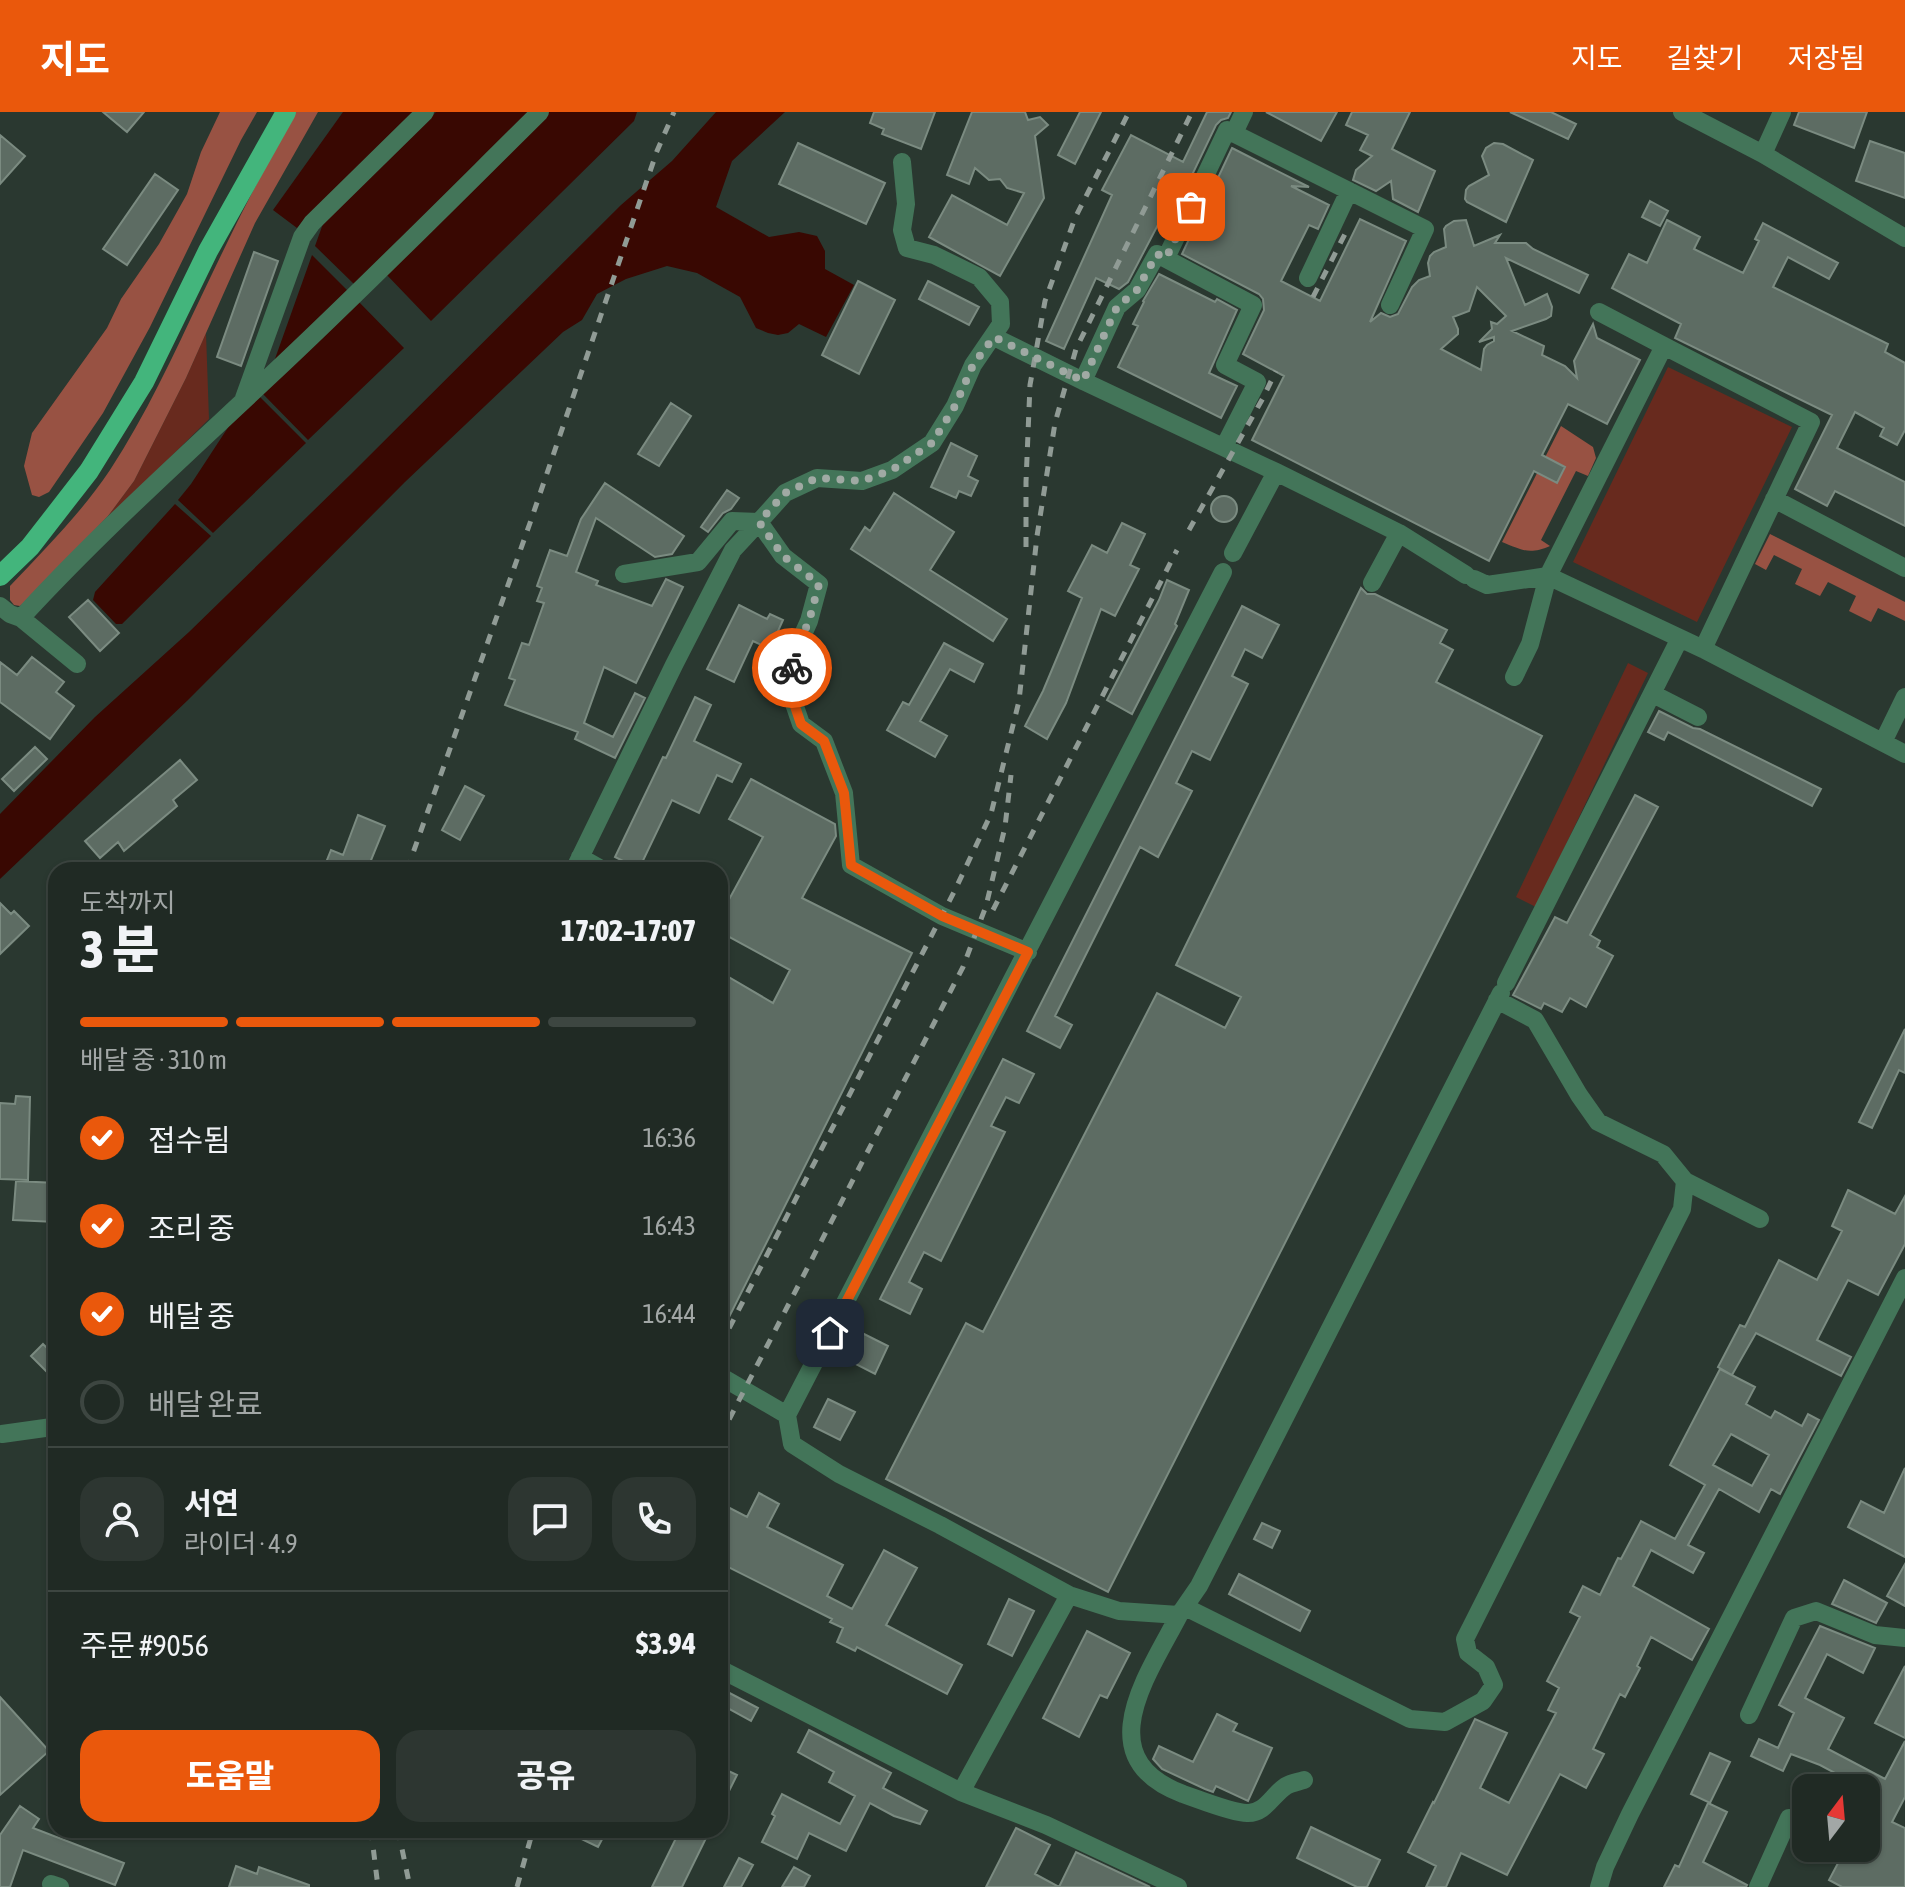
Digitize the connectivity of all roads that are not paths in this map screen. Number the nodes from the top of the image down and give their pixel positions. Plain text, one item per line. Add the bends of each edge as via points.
1 (286, 112) edge
2 (425, 112) edge
3 (540, 112) edge
4 (1244, 112) edge
5 (1682, 112) edge
6 (1782, 112) edge
7 (1234, 133) junction
8 (1763, 154) junction
9 (902, 162) dead end
10 (1349, 191) junction
11 (1905, 238) edge
12 (1166, 258) junction
13 (1308, 278) dead end
14 (1390, 305) dead end
15 (1599, 312) dead end
16 (994, 337) junction
17 (1664, 346) junction
18 (1083, 381) junction
19 (243, 401) junction
20 (1224, 447) junction
21 (1276, 472) junction
22 (1774, 499) junction
23 (759, 522) junction
24 (1399, 533) junction
25 (1233, 553) dead end
26 (1905, 568) edge
27 (1223, 572) dead end
28 (624, 574) dead end
29 (0, 576) edge
30 (1548, 576) junction
31 (1372, 583) dead end
32 (0, 606) edge
33 (21, 618) junction
34 (1680, 638) junction
35 (1703, 649) junction
36 (77, 664) dead end
37 (1514, 677) dead end
38 (1653, 694) junction
39 (1905, 697) edge
40 (1698, 717) dead end
41 (1883, 742) junction
42 (1905, 754) edge
43 (578, 862) edge
44 (1028, 952) junction
45 (1501, 992) junction
46 (1685, 1181) junction
47 (1760, 1219) dead end
48 (1905, 1278) edge
49 (728, 1381) edge
50 (787, 1415) junction
51 (48, 1428) edge
52 (2, 1434) dead end
53 (1069, 1595) junction
54 (1182, 1611) junction
55 (1905, 1638) edge
56 (728, 1673) edge
57 (1749, 1715) dead end
58 (1304, 1780) dead end
59 (961, 1792) junction
60 (1789, 1818) dead end
61 (1178, 1887) edge
62 (1599, 1887) edge
63 (1758, 1887) edge

1 - 29 main road via 208,251 137,395 89,471 30,547
2 - 19 street via 302,237
3 - 19 street
4 - 7 street
5 - 8 street
6 - 8 street
7 - 10 street
7 - 12 street via 1227,130
8 - 11 street
9 - 16 street via 907,248 979,277 1000,302 1001,324
10 - 13 street
10 - 14 street via 1425,229
12 - 18 street via 1157,254 1137,290 1117,307
12 - 20 street via 1253,305 1225,365 1257,382
15 - 17 street
16 - 18 street
16 - 23 street via 932,443 892,470 862,481 817,478 785,493
17 - 22 street via 1811,422
17 - 30 street
18 - 20 street
19 - 33 street
20 - 21 street
21 - 24 street
21 - 25 street
22 - 26 street
22 - 35 street
23 - 28 street via 732,521 698,562
23 - 43 street via 733,550
23 - 44 street via 783,556 819,584 788,686 801,724 824,741 844,793 851,865 942,916
24 - 30 street via 1487,585
24 - 31 street
27 - 44 street
30 - 34 street
30 - 37 street via 1530,644
32 - 33 street
33 - 36 street
34 - 35 street
34 - 38 street
35 - 41 street
38 - 40 street
38 - 45 street
39 - 41 street
41 - 42 street
44 - 50 street
45 - 46 street via 1535,1020 1598,1122 1663,1154
45 - 54 street
46 - 47 street
46 - 54 street via 1682,1209 1465,1639 1468,1653 1486,1667 1494,1685 1483,1701 1445,1722 1410,1719
48 - 62 street via 1630,1814
49 - 50 street
50 - 53 street via 792,1444 827,1467
51 - 52 street
53 - 54 street via 1119,1611
53 - 59 street
54 - 58 street via 1138,1693 1130,1730 1135,1760 1173,1790 1247,1813 1260,1810 1287,1785
55 - 57 street via 1875,1635 1816,1611 1794,1618
56 - 59 street
59 - 61 street
60 - 63 street

